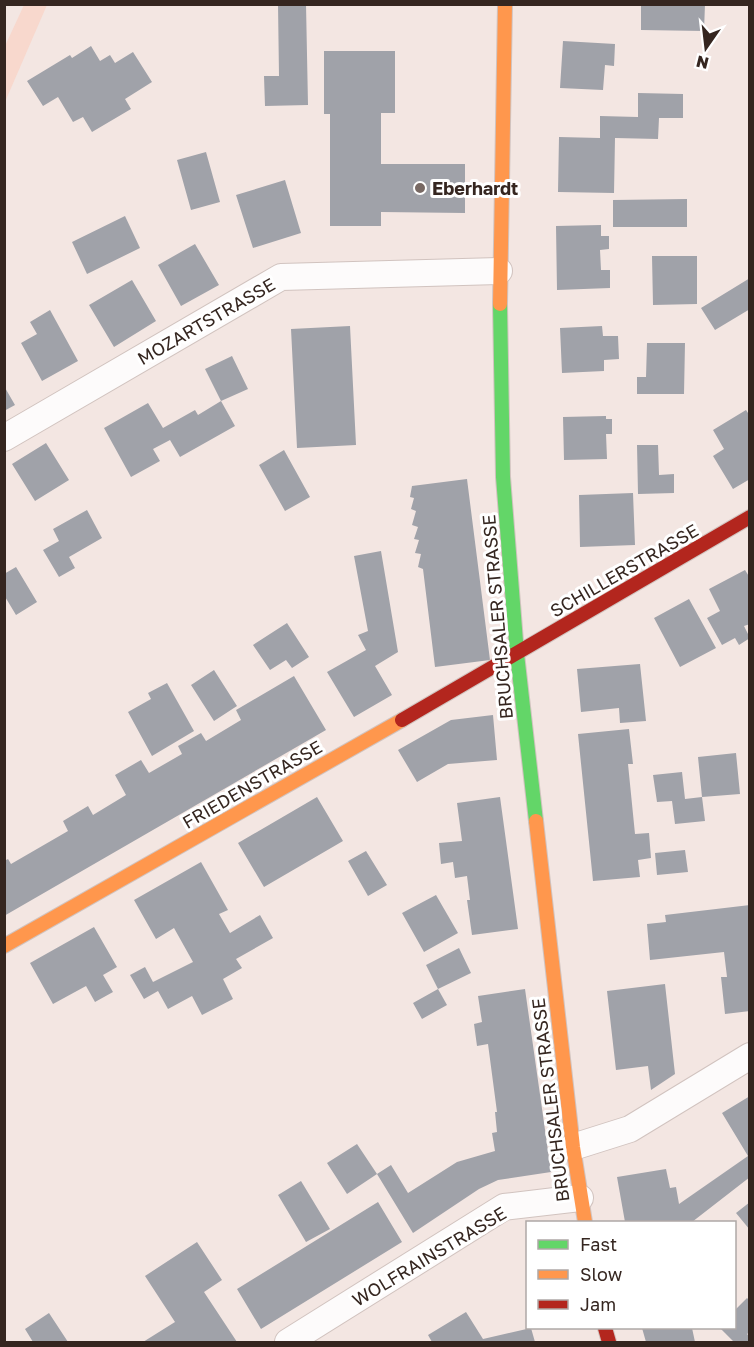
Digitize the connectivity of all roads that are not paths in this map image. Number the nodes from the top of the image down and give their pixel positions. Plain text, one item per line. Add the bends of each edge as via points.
1 (505, 4) edge
2 (499, 271) junction
3 (4, 438) edge
4 (750, 517) edge
5 (517, 654) junction
6 (4, 946) edge
7 (750, 1056) edge
8 (573, 1147) junction
9 (580, 1197) junction
10 (585, 1221) edge
11 (288, 1342) edge

1 - 2 street, BRUCHSALER STRASSE
2 - 3 street, MOZARTSTRASSE via 281,278
2 - 5 street, BRUCHSALER STRASSE via 503,477
4 - 5 street, SCHILLERSTRASSE
5 - 6 street, FRIEDENSTRASSE
5 - 8 street, BRUCHSALER STRASSE
7 - 8 street via 630,1128
8 - 9 street, BRUCHSALER STRASSE
9 - 10 street, BRUCHSALER STRASSE
9 - 11 street, WOLFRAINSTRASSE via 504,1207

